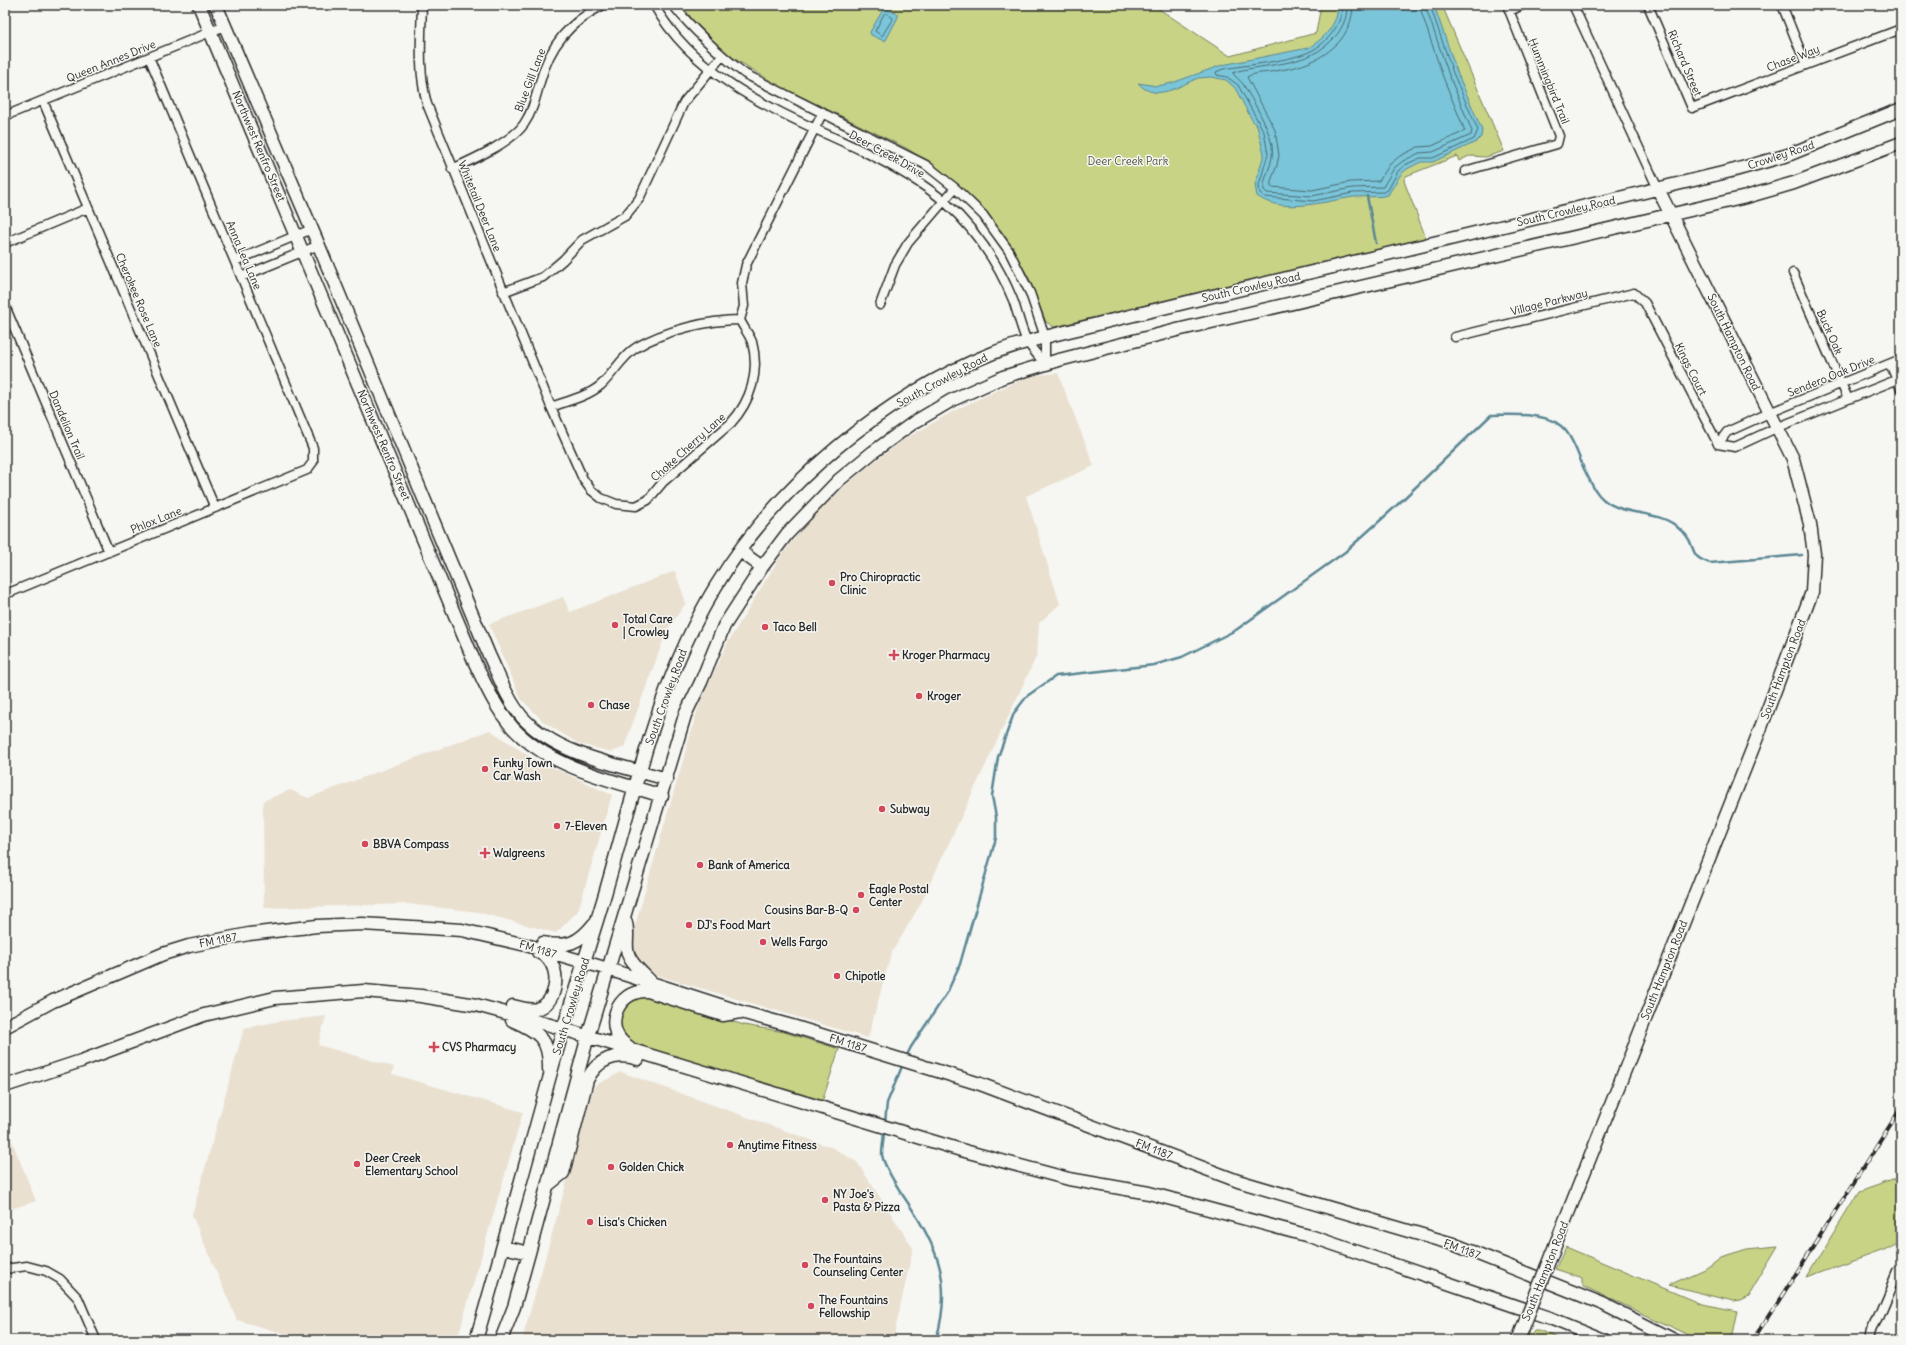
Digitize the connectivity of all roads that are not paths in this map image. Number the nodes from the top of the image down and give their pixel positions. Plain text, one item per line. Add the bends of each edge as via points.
1 (199, 5) edge
2 (216, 5) edge
3 (422, 5) edge
4 (604, 5) edge
5 (654, 5) edge
6 (673, 5) edge
7 (1522, 5) edge
8 (1573, 5) edge
9 (1648, 5) edge
10 (1782, 5) edge
11 (1900, 5) edge
12 (1508, 8) edge
13 (1901, 8) edge
14 (225, 26) junction
15 (1901, 30) edge
16 (211, 32) junction
17 (722, 56) junction
18 (149, 57) junction
19 (1806, 65) junction
20 (711, 69) junction
21 (43, 100) junction
22 (1692, 108) joint
23 (1901, 109) edge
24 (823, 112) junction
25 (5, 116) edge
26 (815, 128) junction
27 (1901, 143) edge
28 (452, 169) junction
29 (1466, 171) dead end
30 (956, 188) junction
31 (1658, 189) junction
32 (944, 201) junction
33 (88, 208) junction
34 (1672, 216) junction
35 (312, 229) junction
36 (296, 235) junction
37 (5, 242) edge
38 (319, 245) junction
39 (303, 252) junction
40 (235, 261) junction
41 (1793, 273) dead end
42 (241, 277) junction
43 (503, 292) junction
44 (1645, 304) joint
45 (880, 305) dead end
46 (5, 306) edge
47 (740, 320) junction
48 (1045, 337) junction
49 (1455, 337) dead end
50 (1028, 342) junction
51 (1901, 359) edge
52 (1045, 364) junction
53 (1890, 364) junction
54 (1899, 378) edge
55 (1841, 384) junction
56 (1901, 389) edge
57 (1848, 399) junction
58 (551, 408) junction
59 (1769, 413) junction
60 (1776, 428) junction
61 (1718, 444) junction
62 (313, 462) joint
63 (215, 508) junction
64 (740, 551) junction
65 (109, 552) junction
66 (762, 567) junction
67 (5, 592) edge
68 (522, 716) junction
69 (514, 728) junction
70 (640, 771) junction
71 (667, 779) junction
72 (636, 787) junction
73 (662, 796) junction
74 (624, 916) junction
75 (597, 920) junction
76 (462, 930) junction
77 (526, 945) junction
78 (584, 962) junction
79 (608, 969) junction
80 (652, 983) junction
81 (343, 992) junction
82 (503, 1011) junction
83 (741, 1012) junction
84 (5, 1027) edge
85 (564, 1029) junction
86 (588, 1036) junction
87 (638, 1052) junction
88 (549, 1082) junction
89 (5, 1086) edge
90 (790, 1098) junction
91 (548, 1185) junction
92 (504, 1247) junction
93 (529, 1253) junction
94 (5, 1268) edge
95 (1897, 1272) dead end
96 (1520, 1335) edge
97 (96, 1340) edge
98 (476, 1340) edge
99 (502, 1340) edge
100 (1604, 1340) edge
101 (1674, 1340) edge
102 (1870, 1340) edge

1 - 16 main road, Northwest Renfro Street
2 - 14 main road, Northwest Renfro Street
3 - 28 street, Whitetail Deer Lane via 421,84
4 - 28 street, Blue Gill Lane via 584,15 564,32 546,64 524,125 502,144
5 - 20 street, Deer Creek Drive via 679,40
6 - 17 street, Deer Creek Drive via 690,26
7 - 12 street
8 - 31 street, South Hampton Road
9 - 22 street, Richard Street
10 - 19 street
11 - 13 street
12 - 29 street, Hummingbird Trail via 1559,136 1557,144
14 - 16 street, Queen Annes Drive
14 - 35 main road, Northwest Renfro Street
15 - 19 street, Chase Way
16 - 18 street, Queen Annes Drive
16 - 36 main road, Northwest Renfro Street
17 - 20 street
17 - 24 street, Deer Creek Drive via 745,74
18 - 21 street, Queen Annes Drive
18 - 40 street, Anna Lea Lane
19 - 22 street, Chase Way
20 - 26 street, Deer Creek Drive via 736,88 764,104
20 - 43 street via 684,102 639,199 625,216 582,240 543,277
21 - 25 street, Queen Annes Drive
21 - 33 street, Cherokee Rose Lane
23 - 31 main road, Crowley Road via 1788,155
24 - 26 street
24 - 30 street, Deer Creek Drive via 926,165
26 - 32 street, Deer Creek Drive via 916,180
26 - 47 street via 746,265 742,283 744,306
27 - 34 main road via 1794,183
28 - 43 street, Whitetail Deer Lane
30 - 32 street
30 - 48 street, Deer Creek Drive via 983,215 1009,251 1030,293
31 - 34 main road, South Hampton Road
31 - 48 main road, South Crowley Road
32 - 45 street via 908,243 895,265
32 - 50 street, Deer Creek Drive via 970,227 994,260 1013,300
33 - 37 street
33 - 63 street, Cherokee Rose Lane
34 - 52 main road, South Crowley Road via 1176,330
34 - 59 main road, South Hampton Road
35 - 36 street
35 - 38 main road, Northwest Renfro Street
36 - 39 main road, Northwest Renfro Street
36 - 40 street
38 - 39 street
38 - 68 main road, Northwest Renfro Street via 489,655 508,695
39 - 42 street
39 - 69 main road, Northwest Renfro Street via 475,663 494,702
40 - 42 street, Anna Lea Lane
41 - 55 street, Buck Oak
42 - 62 street, Anna Lea Lane via 313,448
43 - 58 street, Whitetail Deer Lane
44 - 49 street, Village Parkway via 1634,293
44 - 61 street, Kings Court
46 - 65 street, Dandelion Trail
47 - 58 street via 711,322 662,335 628,354 601,385
47 - 58 street, Choke Cherry Lane via 751,341 754,357 753,385 746,401 731,423 663,482 648,500 636,506 616,504 601,498 591,490 583,479
48 - 50 main road, South Crowley Road
48 - 52 street, Deer Creek Drive
50 - 52 street, Deer Creek Drive
50 - 64 main road, South Crowley Road via 993,353 944,377 902,400 859,430 802,480 770,513
51 - 53 street, Sendero Oak Drive
52 - 66 main road, South Crowley Road via 1003,377 958,397 912,424 839,480 787,534
53 - 54 street
53 - 55 street, Sendero Oak Drive
54 - 56 street
54 - 57 street
55 - 57 street, Buck Oak
55 - 59 street, Sendero Oak Drive
57 - 60 street
59 - 60 main road, South Hampton Road
59 - 61 street via 1727,432
60 - 61 street via 1735,447
60 - 96 main road, South Hampton Road, bridge via 1793,459 1810,524 1814,554 1812,592
62 - 63 street, Phlox Lane via 307,470
63 - 65 street, Phlox Lane
64 - 66 main road
64 - 70 main road, South Crowley Road via 716,586 686,644 664,697
65 - 67 street, Phlox Lane via 11,592
66 - 71 main road, South Crowley Road via 724,626 685,715
68 - 69 main road
68 - 70 main road, Northwest Renfro Street via 537,730 560,744 586,755
69 - 72 main road, Northwest Renfro Street via 534,746 558,759 588,772
70 - 71 main road, Northwest Renfro Street
70 - 72 main road, South Crowley Road
71 - 73 main road, South Crowley Road
72 - 73 main road, Northwest Renfro Street
72 - 75 main road, South Crowley Road
73 - 74 main road, South Crowley Road
74 - 79 main road, South Crowley Road
74 - 80 main road via 627,926 626,950 629,958
75 - 76 main road via 586,934 568,945 558,946 472,927
75 - 78 main road, South Crowley Road
76 - 77 main road, FM 1187 / FM 1187
76 - 84 main road, FM 1187 / FM 1187 via 362,924 317,926 249,934 189,946 163,954 53,1001
77 - 78 main road, FM 1187 / FM 1187
77 - 81 main road via 550,960 555,973 555,986 550,999 536,1009 528,1010 456,992 413,987 356,985
78 - 79 main road, FM 1187 / FM 1187
78 - 85 main road, South Crowley Road
79 - 80 main road, FM 1187 / FM 1187
79 - 86 main road, South Crowley Road
80 - 83 main road, FM 1187 / FM 1187
81 - 82 main road via 364,991 421,996
81 - 89 main road via 275,998 204,1015
82 - 85 main road
82 - 88 main road via 508,1019 541,1037 547,1046
83 - 87 main road via 723,1015 638,990 626,997 618,1009 614,1024 621,1042
83 - 101 main road, FM 1187 / FM 1187 via 980,1084 1238,1181 1453,1244 1603,1304
85 - 86 main road
85 - 88 main road, South Crowley Road
86 - 87 main road
86 - 91 main road, South Crowley Road
87 - 90 main road
88 - 92 main road, South Crowley Road
90 - 91 main road via 777,1102 634,1057 610,1057 597,1066 587,1080 563,1173
90 - 100 main road via 961,1150 1068,1179 1149,1193 1314,1237 1550,1318
91 - 93 main road, South Crowley Road
92 - 93 main road
92 - 98 main road, South Crowley Road
93 - 99 main road, South Crowley Road
94 - 97 street via 27,1266 46,1271 60,1279 78,1298
95 - 102 street

